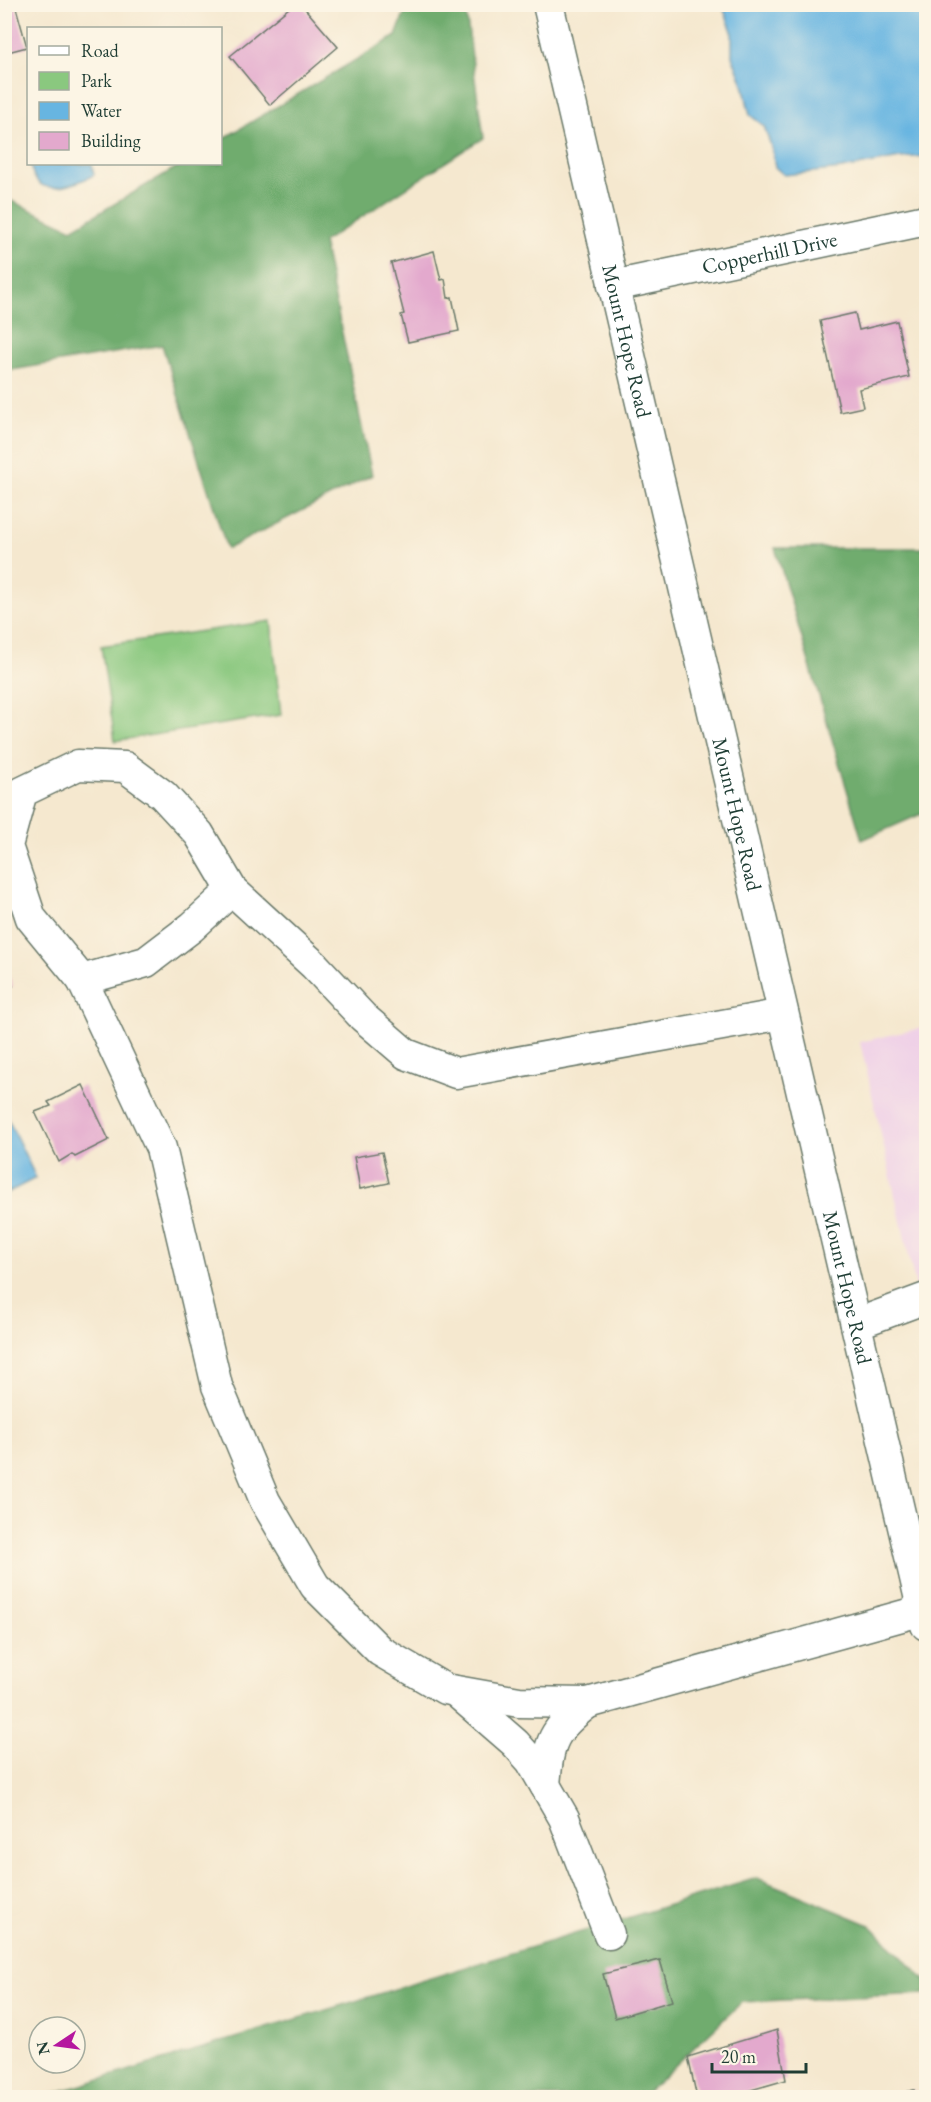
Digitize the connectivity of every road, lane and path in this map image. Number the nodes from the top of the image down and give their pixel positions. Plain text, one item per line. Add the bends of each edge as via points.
1 (548, 4) edge
2 (927, 220) edge
3 (613, 286) junction
4 (232, 890) junction
5 (82, 980) junction
6 (783, 1014) junction
7 (927, 1298) edge
8 (856, 1324) junction
9 (925, 1618) edge
10 (455, 1691) junction
11 (588, 1703) junction
12 (545, 1785) junction
13 (609, 1934) dead end

1 - 3 street, Mount Hope Road
2 - 3 street, Copperhill Drive
3 - 6 street, Mount Hope Road
4 - 5 street via 146,962
4 - 5 street via 199,834 163,795 125,767 78,765 22,792 7,846 31,918
4 - 6 street via 406,1054 456,1073
5 - 10 street via 161,1148 218,1386 265,1501 315,1586 380,1651
6 - 8 street, Mount Hope Road
7 - 8 street
8 - 9 street, Mount Hope Road
9 - 11 street
10 - 11 street via 519,1702
10 - 12 street via 515,1743
11 - 12 street via 566,1720 554,1736
12 - 13 street via 564,1818

